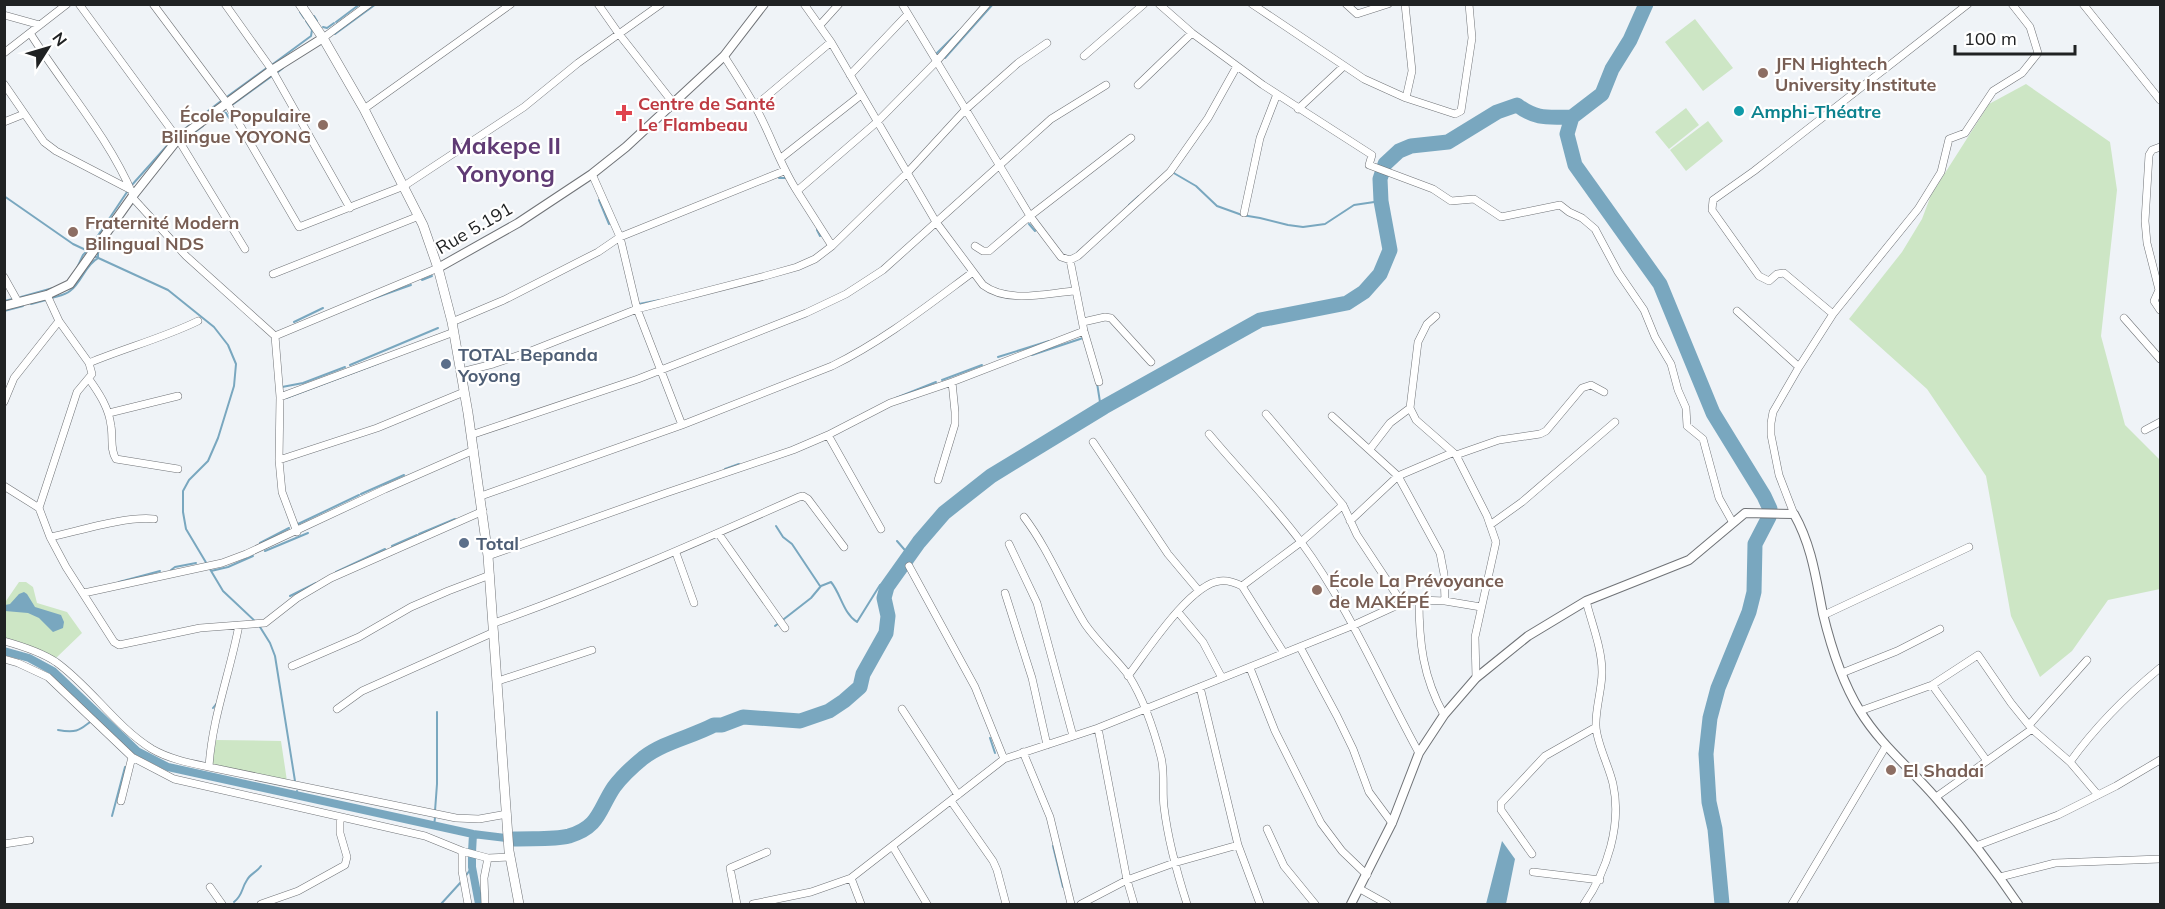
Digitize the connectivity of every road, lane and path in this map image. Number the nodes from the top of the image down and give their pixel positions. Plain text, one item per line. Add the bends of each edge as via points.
1 (67, 4) edge
2 (79, 4) edge
3 (153, 4) edge
4 (225, 4) edge
5 (300, 4) edge
6 (369, 4) edge
7 (511, 4) edge
8 (598, 4) edge
9 (661, 4) edge
10 (764, 4) edge
11 (804, 4) edge
12 (838, 4) edge
13 (987, 4) edge
14 (1144, 4) edge
15 (1159, 4) edge
16 (1252, 4) edge
17 (1346, 4) edge
18 (1388, 4) edge
19 (1405, 4) edge
20 (1469, 4) edge
21 (1968, 4) edge
22 (2012, 4) edge
23 (2083, 4) edge
24 (905, 7) edge
25 (4, 15) edge
26 (40, 25) junction
27 (819, 25) junction
28 (30, 33) junction
29 (1192, 33) junction
30 (619, 34) junction
31 (323, 38) junction
32 (831, 42) junction
33 (1047, 43) dead end
34 (4, 53) edge
35 (724, 56) junction
36 (1084, 56) dead end
37 (936, 62) junction
38 (1237, 66) junction
39 (1344, 66) junction
40 (272, 70) junction
41 (850, 75) junction
42 (4, 84) edge
43 (1106, 85) dead end
44 (1138, 85) dead end
45 (1277, 94) junction
46 (861, 95) junction
47 (1406, 98) junction
48 (2160, 100) edge
49 (227, 103) junction
50 (674, 104) junction
51 (755, 106) junction
52 (364, 109) junction
53 (1298, 109) junction
54 (965, 110) junction
55 (24, 114) junction
56 (4, 122) edge
57 (877, 122) junction
58 (1131, 138) dead end
59 (178, 139) junction
60 (2160, 147) edge
61 (781, 158) junction
62 (998, 166) junction
63 (784, 171) junction
64 (908, 172) junction
65 (592, 174) junction
66 (404, 186) junction
67 (797, 191) junction
68 (132, 194) junction
69 (350, 208) junction
70 (1244, 213) dead end
71 (419, 216) junction
72 (1030, 216) junction
73 (936, 222) junction
74 (620, 237) junction
75 (832, 246) junction
76 (975, 246) dead end
77 (245, 249) dead end
78 (1070, 260) junction
79 (438, 268) junction
80 (973, 272) junction
81 (273, 274) dead end
82 (4, 277) edge
83 (1075, 291) junction
84 (47, 294) junction
85 (18, 302) junction
86 (4, 306) edge
87 (638, 309) junction
88 (2160, 310) edge
89 (1737, 311) dead end
90 (1833, 314) junction
91 (1436, 316) dead end
92 (2124, 318) dead end
93 (59, 321) junction
94 (198, 321) dead end
95 (1083, 322) junction
96 (453, 327) junction
97 (1084, 331) junction
98 (275, 336) junction
99 (2160, 359) edge
100 (1151, 362) dead end
101 (89, 363) junction
102 (1799, 367) junction
103 (661, 369) junction
104 (460, 372) junction
105 (89, 379) junction
106 (952, 382) junction
107 (1099, 382) dead end
108 (1604, 392) dead end
109 (464, 393) junction
110 (178, 396) dead end
111 (280, 397) junction
112 (4, 402) edge
113 (1410, 408) junction
114 (109, 413) junction
115 (1266, 414) dead end
116 (1332, 416) dead end
117 (1615, 422) dead end
118 (2160, 422) edge
119 (682, 425) junction
120 (2145, 430) dead end
121 (1209, 434) dead end
122 (471, 435) junction
123 (828, 435) junction
124 (1093, 442) dead end
125 (1370, 449) junction
126 (474, 450) junction
127 (1454, 454) junction
128 (279, 460) junction
129 (178, 469) dead end
130 (1398, 476) junction
131 (938, 480) dead end
132 (4, 486) edge
133 (481, 496) junction
134 (1342, 505) junction
135 (39, 508) junction
136 (483, 511) junction
137 (1794, 514) junction
138 (1024, 517) dead end
139 (154, 519) dead end
140 (1350, 521) junction
141 (1733, 523) junction
142 (1490, 525) junction
143 (881, 529) dead end
144 (297, 532) junction
145 (718, 533) junction
146 (50, 537) junction
147 (1301, 542) junction
148 (1009, 544) dead end
149 (844, 547) dead end
150 (1969, 547) dead end
151 (676, 553) junction
152 (488, 556) junction
153 (909, 566) dead end
154 (490, 575) junction
155 (1242, 586) junction
156 (1199, 591) junction
157 (84, 593) junction
158 (1005, 593) dead end
159 (1419, 600) junction
160 (1586, 601) junction
161 (1445, 602) junction
162 (694, 603) dead end
163 (1402, 603) junction
164 (1481, 607) junction
165 (1178, 612) junction
166 (1824, 615) junction
167 (239, 625) junction
168 (1354, 625) junction
169 (494, 628) junction
170 (785, 628) dead end
171 (1940, 628) dead end
172 (4, 641) edge
173 (1300, 647) junction
174 (592, 650) dead end
175 (1284, 653) junction
176 (4, 659) edge
177 (2087, 660) dead end
178 (292, 666) dead end
179 (1250, 668) junction
180 (2160, 668) edge
181 (1842, 673) junction
182 (1128, 676) junction
183 (1222, 678) junction
184 (1476, 678) junction
185 (498, 681) junction
186 (1932, 685) junction
187 (1200, 687) junction
188 (337, 709) dead end
189 (902, 709) dead end
190 (1145, 709) junction
191 (1860, 711) junction
192 (1444, 715) junction
193 (1098, 728) junction
194 (1596, 728) junction
195 (2031, 728) junction
196 (1072, 736) junction
197 (1047, 745) junction
198 (1886, 746) junction
199 (1023, 752) junction
200 (1419, 753) junction
201 (132, 757) junction
202 (1004, 759) junction
203 (1987, 761) junction
204 (2070, 762) junction
205 (2159, 762) edge
206 (209, 767) junction
207 (958, 795) junction
208 (2098, 795) junction
209 (1936, 797) junction
210 (121, 801) dead end
211 (951, 801) junction
212 (340, 818) junction
213 (507, 818) junction
214 (1392, 823) junction
215 (1267, 829) dead end
216 (30, 840) dead end
217 (4, 844) edge
218 (1238, 844) junction
219 (1976, 846) junction
220 (893, 847) junction
221 (462, 851) junction
222 (767, 852) dead end
223 (510, 854) junction
224 (1532, 854) dead end
225 (488, 858) junction
226 (2160, 859) edge
227 (1174, 863) junction
228 (1533, 872) dead end
229 (1367, 875) junction
230 (2000, 877) junction
231 (851, 878) junction
232 (1127, 880) junction
233 (1600, 880) junction
234 (210, 887) dead end
235 (1360, 889) junction
236 (222, 904) edge
237 (261, 904) edge
238 (468, 904) edge
239 (485, 904) edge
240 (519, 904) edge
241 (737, 904) edge
242 (753, 904) edge
243 (861, 904) edge
244 (927, 904) edge
245 (1006, 904) edge
246 (1071, 904) edge
247 (1081, 904) edge
248 (1134, 904) edge
249 (1187, 904) edge
250 (1260, 904) edge
251 (1315, 904) edge
252 (1351, 904) edge
253 (1386, 904) edge
254 (1584, 904) edge
255 (1792, 904) edge
256 (2018, 904) edge

1 - 26 street
2 - 59 street
3 - 49 street
4 - 40 street
5 - 31 main road
6 - 31 street
7 - 52 street
8 - 30 street
9 - 30 street
10 - 35 street, Rue 5.191
11 - 27 street
12 - 27 street
13 - 37 street
14 - 36 street
15 - 29 street
16 - 39 street
17 - 18 street via 1357,14
19 - 47 street via 1412,71
20 - 47 street via 1472,38 1460,113
21 - 90 street via 1713,200 1712,210 1759,276 1769,281 1784,273
22 - 90 street via 2030,27 2038,53 2022,73 1994,91 1965,133 1949,139 1941,172 1918,209
23 - 48 street
24 - 37 street
24 - 41 street
25 - 26 street
26 - 28 street
27 - 32 street
28 - 34 street
28 - 68 street via 119,166
29 - 38 street
29 - 44 street
30 - 50 street
30 - 66 street via 524,107
31 - 40 street
31 - 52 main road
32 - 41 street
32 - 51 street
33 - 54 street via 1017,63
35 - 50 street, Rue 5.191
35 - 51 street
37 - 54 street
37 - 57 street
38 - 45 street
38 - 78 street via 1208,118 1170,172
39 - 47 street
39 - 53 street
40 - 49 street
40 - 69 street
41 - 46 street
42 - 55 street
43 - 62 street via 1051,119
45 - 53 street
45 - 70 street via 1260,138
46 - 57 street
46 - 61 street
49 - 59 street
49 - 69 street via 299,227
50 - 65 street, Rue 5.191
51 - 61 street
52 - 66 main road
53 - 141 street via 1371,155 1369,165 1433,189 1451,201 1473,199 1501,217 1560,205 1595,229 1671,364 1686,408 1687,426 1703,439 1719,498
54 - 62 street
54 - 64 street
55 - 56 street
55 - 68 street via 44,142 56,151
57 - 64 street
57 - 67 street
58 - 72 street
59 - 68 street
59 - 77 street
60 - 88 street via 2149,155 2145,221 2159,290 2154,301
61 - 63 street
62 - 72 street
62 - 73 street
63 - 67 street
63 - 74 street
64 - 73 street
64 - 75 street
65 - 74 street
65 - 79 street, Rue 5.191 via 518,223
66 - 69 street
66 - 71 main road
67 - 75 street
68 - 84 street via 70,284
68 - 98 street via 179,250
71 - 79 main road
71 - 81 street
72 - 76 street via 989,251
72 - 78 street via 1061,257
73 - 80 street
73 - 103 street via 883,270 846,294
74 - 87 street
74 - 96 street
75 - 87 street via 797,267
78 - 83 street
79 - 96 main road
79 - 98 street, Rue 5.191
80 - 83 street via 990,290 1006,295
80 - 119 street via 852,356
82 - 85 street
83 - 95 street
84 - 85 street
84 - 93 street
85 - 86 street
87 - 103 street
87 - 104 street via 531,351
89 - 102 street
90 - 102 street
91 - 113 street via 1418,342
92 - 99 street
93 - 101 street
93 - 112 street via 14,378
94 - 101 street
95 - 97 street
95 - 100 street via 1111,318
96 - 104 main road
96 - 111 street
97 - 106 street
97 - 107 street
98 - 111 street
101 - 105 street
102 - 137 street via 1773,412 1771,423 1779,475
103 - 119 street
103 - 122 street
104 - 109 main road
105 - 114 street
105 - 135 street via 77,392
106 - 123 street via 890,403
106 - 131 street via 955,424
108 - 127 street via 1591,385 1582,388 1540,434 1499,440
109 - 122 main road
109 - 128 street via 377,428
110 - 114 street
111 - 128 street
113 - 125 street via 1390,423
113 - 127 street via 1416,420
114 - 129 street via 116,459
115 - 134 street
116 - 125 street
117 - 142 street
118 - 120 street
119 - 133 street
121 - 147 street
122 - 126 main road
123 - 143 street
123 - 152 street
124 - 156 street via 1168,554
125 - 130 street
126 - 133 main road
126 - 144 street
127 - 130 street
127 - 142 street
128 - 144 street via 284,500
130 - 140 street
130 - 161 street via 1440,553
132 - 135 street
133 - 136 main road
134 - 140 street
134 - 147 street
135 - 146 street
136 - 152 main road
136 - 167 street via 331,578 265,623
137 - 141 street via 1745,513
137 - 166 street via 1814,563
138 - 182 street via 1043,544 1085,624
139 - 146 street
140 - 163 street
141 - 160 street via 1689,560
142 - 164 street via 1496,542
144 - 157 street via 222,563
145 - 149 street via 803,496
145 - 151 street
145 - 170 street
146 - 157 street
147 - 155 street
147 - 168 street
148 - 196 street via 1037,603
150 - 166 street
151 - 162 street
151 - 169 street
152 - 154 main road
153 - 202 street via 975,687
154 - 169 main road
154 - 178 street via 411,607 359,637
155 - 156 street via 1222,580
155 - 175 street
156 - 165 street
157 - 167 street via 116,644
158 - 197 street via 1032,678
159 - 161 street
159 - 163 street
159 - 192 street via 1419,638 1425,669
160 - 184 street via 1528,636
160 - 194 street via 1602,671
161 - 164 street
163 - 168 street
164 - 184 street via 1475,637
165 - 182 street
165 - 183 street via 1203,642
166 - 181 street
167 - 206 street via 216,716
168 - 173 street
168 - 200 street
169 - 185 main road
169 - 188 street via 362,691
171 - 181 street
172 - 206 street via 55,662 154,750
173 - 175 street
173 - 214 street via 1345,732 1369,792
174 - 185 street
175 - 179 street
176 - 201 street via 48,677
177 - 195 street
179 - 183 street
179 - 229 street via 1275,731 1321,823
180 - 204 street via 2108,714
181 - 191 street
182 - 190 street
183 - 187 street
184 - 192 street
185 - 213 main road
186 - 191 street
186 - 195 street via 1978,656
186 - 203 street
187 - 190 street
187 - 218 street
189 - 207 street
190 - 193 street
190 - 227 street via 1161,758 1164,807
191 - 198 street
192 - 200 street
193 - 196 street
193 - 232 street
194 - 224 street via 1545,756 1501,803 1501,810
194 - 233 street via 1616,808
195 - 203 street
195 - 204 street
196 - 197 street
197 - 199 street
198 - 209 street
198 - 255 street
199 - 202 street
199 - 246 street via 1050,817
200 - 214 street
201 - 210 street
201 - 212 street via 174,778
202 - 207 street
203 - 209 street
204 - 208 street
205 - 208 street
206 - 213 street via 456,818
207 - 211 street
208 - 219 street via 2058,815
209 - 219 street
211 - 220 street
211 - 245 street via 993,861
212 - 221 street via 425,836
212 - 237 street via 345,865 298,891
213 - 223 main road
214 - 229 street
215 - 251 street via 1284,866
216 - 217 street
218 - 227 street
218 - 250 street
219 - 230 street
220 - 231 street
220 - 244 street
221 - 225 street
221 - 238 street
222 - 241 street via 730,868
223 - 225 street
223 - 240 main road
225 - 239 street
226 - 230 street via 2055,863
227 - 232 street
227 - 249 street
228 - 233 street
229 - 235 street
230 - 256 street
231 - 242 street via 811,892
231 - 243 street
232 - 247 street
232 - 248 street
233 - 254 street
234 - 236 street
235 - 252 street
235 - 253 street

